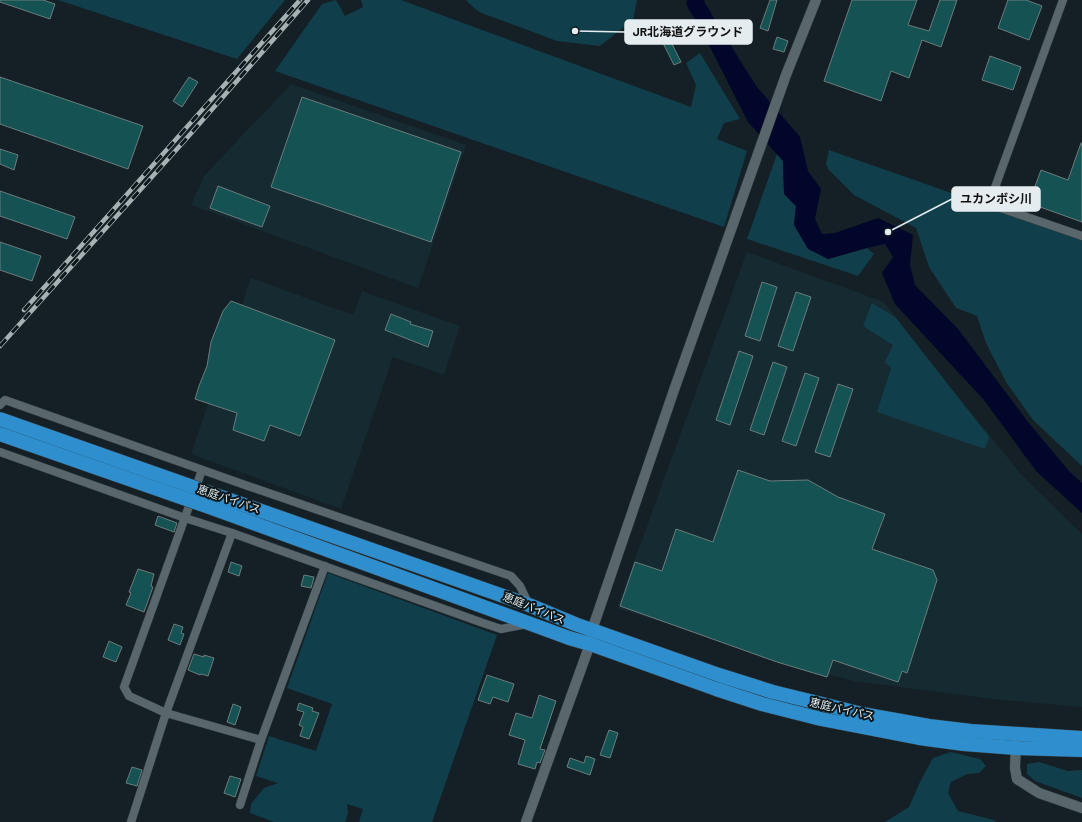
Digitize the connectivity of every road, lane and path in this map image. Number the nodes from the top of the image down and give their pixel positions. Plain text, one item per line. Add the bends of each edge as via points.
1 (816, 0) edge
2 (1063, 0) edge
3 (1082, 236) edge
4 (2, 402) edge
5 (0, 419) edge
6 (0, 434) edge
7 (0, 452) edge
8 (202, 470) junction
9 (185, 518) junction
10 (232, 533) junction
11 (324, 566) junction
12 (529, 605) junction
13 (531, 624) junction
14 (591, 637) junction
15 (166, 712) junction
16 (1017, 733) junction
17 (1082, 738) edge
18 (261, 740) junction
19 (1016, 748) junction
20 (1082, 750) edge
21 (240, 805) dead end
22 (1082, 808) edge
23 (131, 822) edge
24 (526, 822) edge

1 - 14 street via 776,104 674,390
2 - 3 street via 989,204
4 - 8 street
5 - 12 highway, 恵庭バイパス, bridge
6 - 13 highway, 恵庭バイパス, bridge
7 - 9 street
8 - 9 street
8 - 12 street via 510,576 520,586
9 - 10 street
9 - 15 street via 124,687 129,696
10 - 11 street
10 - 15 street
11 - 13 street via 501,629
11 - 18 street
12 - 14 highway, 恵庭バイパス
13 - 14 highway, 恵庭バイパス via 569,638
14 - 16 highway, 恵庭バイパス via 774,692 862,714 928,726
14 - 19 highway, 恵庭バイパス via 723,692 762,704 821,719 927,739
14 - 24 street
15 - 18 street
15 - 23 street
16 - 17 highway, 恵庭バイパス
16 - 19 street
18 - 21 street
19 - 20 highway, 恵庭バイパス
19 - 22 street via 1017,779 1039,793

